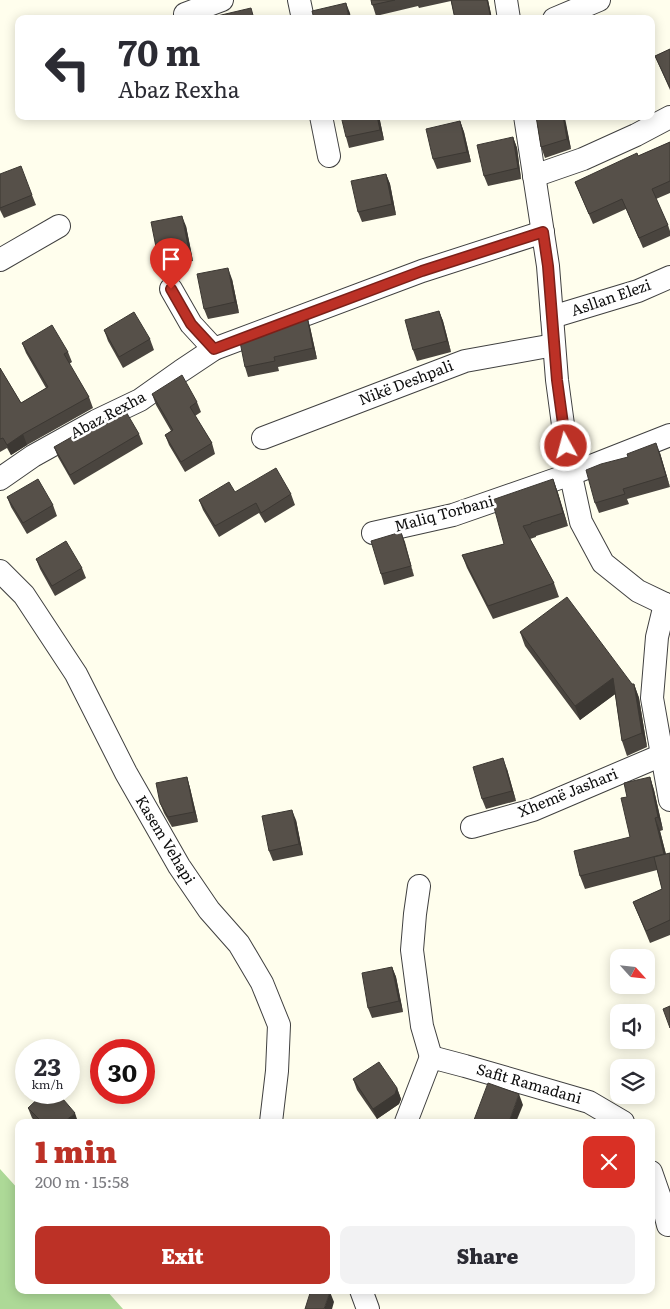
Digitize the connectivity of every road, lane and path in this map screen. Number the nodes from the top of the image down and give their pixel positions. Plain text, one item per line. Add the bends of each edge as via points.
1 (222, 0) edge
2 (299, 0) edge
3 (506, 0) edge
4 (599, 0) edge
5 (185, 14) dead end
6 (302, 15) edge
7 (508, 15) edge
8 (563, 15) edge
9 (670, 118) edge
10 (322, 120) edge
11 (526, 120) edge
12 (328, 156) dead end
13 (534, 176) junction
14 (59, 226) dead end
15 (543, 232) junction
16 (0, 260) edge
17 (670, 277) edge
18 (171, 289) dead end
19 (552, 318) junction
20 (554, 345) junction
21 (214, 349) junction
22 (670, 435) edge
23 (263, 438) dead end
24 (571, 474) junction
25 (0, 479) edge
26 (373, 533) dead end
27 (0, 571) edge
28 (668, 602) edge
29 (662, 754) junction
30 (670, 800) edge
31 (472, 827) dead end
32 (419, 886) dead end
33 (431, 1057) junction
34 (271, 1119) edge
35 (407, 1119) edge
36 (618, 1119) edge
37 (655, 1190) edge
38 (663, 1225) edge
39 (362, 1294) edge
40 (368, 1309) edge

1 - 5 street
2 - 6 street
3 - 7 street
4 - 8 street
9 - 13 street via 583,159
10 - 12 street
11 - 13 street
13 - 15 street
14 - 16 street
15 - 19 street
15 - 21 street, Abaz Rexha via 422,271
17 - 19 street, Asllan Elezi via 638,291
18 - 21 street via 191,324
19 - 20 street
20 - 23 street, Nikë Deshpali via 465,361
20 - 24 street
21 - 25 street, Abaz Rexha via 140,400 33,456
22 - 24 street, Maliq Torbani
24 - 26 street, Maliq Torbani via 453,515
24 - 28 street via 581,522 603,563 638,591
27 - 34 street, Kasem Vehapi via 24,595 76,674 179,866 209,910 239,944 262,983 279,1025
28 - 29 street via 657,637 652,698
29 - 30 street
29 - 31 street, Xhemë Jashari via 532,810
32 - 33 street via 412,950 422,1026
33 - 35 street
33 - 36 street, Safit Ramadani via 589,1102
37 - 38 street
39 - 40 street

